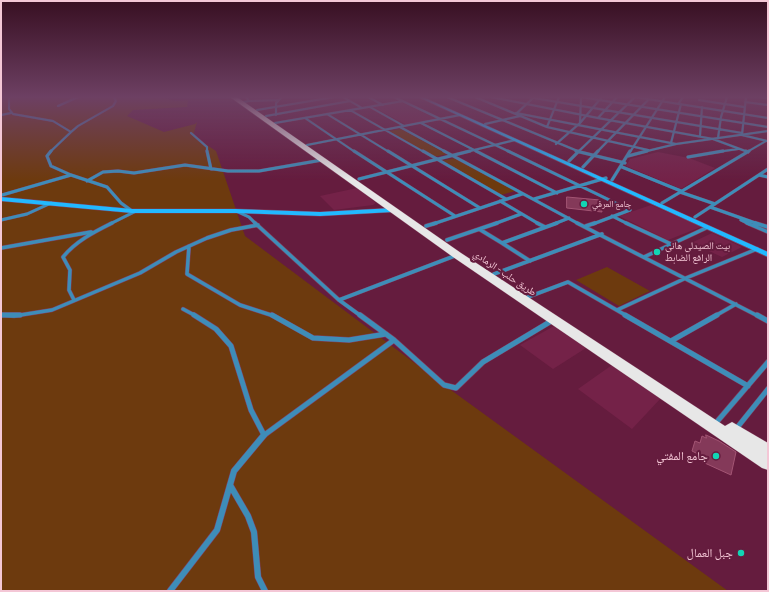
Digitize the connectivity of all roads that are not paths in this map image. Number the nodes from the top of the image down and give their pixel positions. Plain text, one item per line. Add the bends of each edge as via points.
1 (579, 124) edge
2 (59, 125) edge
3 (80, 125) edge
4 (272, 125) edge
5 (280, 125) edge
6 (314, 125) edge
7 (344, 125) edge
8 (375, 125) edge
9 (412, 125) edge
10 (423, 125) edge
11 (451, 125) edge
12 (481, 125) edge
13 (486, 125) edge
14 (512, 125) edge
15 (541, 125) edge
16 (582, 125) edge
17 (607, 125) edge
18 (622, 125) edge
19 (639, 125) edge
20 (675, 125) edge
21 (689, 125) edge
22 (720, 125) edge
23 (743, 125) edge
24 (753, 125) edge
25 (405, 126) joint
26 (646, 126) junction
27 (400, 127) junction
28 (547, 127) joint
29 (701, 127) junction
30 (768, 127) edge
31 (603, 129) junction
32 (384, 130) junction
33 (718, 130) junction
34 (674, 131) junction
35 (768, 131) edge
36 (71, 132) junction
37 (615, 132) junction
38 (191, 133) dead end
39 (569, 133) junction
40 (742, 134) junction
41 (360, 135) junction
42 (700, 136) junction
43 (640, 137) junction
44 (593, 138) junction
45 (718, 138) junction
46 (713, 139) junction
47 (336, 140) junction
48 (515, 140) junction
49 (607, 141) junction
50 (767, 141) edge
51 (671, 143) junction
52 (556, 144) junction
53 (676, 144) junction
54 (307, 145) junction
55 (495, 146) junction
56 (634, 146) junction
57 (738, 149) junction
58 (648, 150) junction
59 (474, 151) junction
60 (578, 152) junction
61 (748, 152) junction
62 (593, 155) junction
63 (453, 156) junction
64 (628, 156) junction
65 (688, 157) dead end
66 (322, 160) junction
67 (436, 160) junction
68 (569, 161) junction
69 (625, 163) junction
70 (411, 166) junction
71 (583, 167) junction
72 (622, 167) junction
73 (211, 169) junction
74 (768, 169) edge
75 (385, 173) junction
76 (71, 175) junction
77 (759, 175) junction
78 (768, 177) edge
79 (603, 178) junction
80 (359, 179) junction
81 (612, 180) junction
82 (87, 181) junction
83 (580, 186) junction
84 (2, 190) dead end
85 (557, 192) junction
86 (680, 192) junction
87 (522, 194) junction
88 (1, 197) edge
89 (506, 199) junction
90 (533, 200) junction
91 (500, 201) junction
92 (51, 203) junction
93 (662, 203) junction
94 (715, 204) junction
95 (710, 207) junction
96 (480, 208) junction
97 (393, 210) junction
98 (134, 211) junction
99 (236, 211) junction
100 (725, 212) junction
101 (521, 214) junction
102 (455, 216) junction
103 (612, 216) junction
104 (695, 217) junction
105 (569, 218) junction
106 (1, 220) edge
107 (258, 225) junction
108 (426, 226) junction
109 (586, 226) junction
110 (545, 227) junction
111 (768, 227) edge
112 (706, 228) junction
113 (479, 229) junction
114 (95, 231) junction
115 (768, 232) edge
116 (602, 234) junction
117 (447, 240) junction
118 (502, 243) junction
119 (671, 244) junction
120 (189, 246) junction
121 (1, 248) edge
122 (757, 250) junction
123 (768, 251) edge
124 (457, 255) junction
125 (768, 255) edge
126 (644, 257) junction
127 (530, 261) junction
128 (494, 274) junction
129 (686, 278) junction
130 (528, 297) junction
131 (74, 300) junction
132 (339, 300) junction
133 (736, 304) junction
134 (183, 309) dead end
135 (617, 310) junction
136 (1, 315) edge
137 (553, 320) junction
138 (768, 321) edge
139 (386, 334) junction
140 (394, 340) junction
141 (671, 341) junction
142 (768, 362) edge
143 (748, 386) junction
144 (768, 389) edge
145 (716, 423) junction
146 (732, 434) junction
147 (264, 435) junction
148 (768, 452) edge
149 (768, 463) edge
150 (230, 485) junction
151 (170, 591) edge
152 (265, 591) edge

1 - 39 street
2 - 36 street
3 - 36 street
4 - 66 highway, طريق حلب - الرمادي
5 - 54 highway, طريق حلب - الرمادي
6 - 47 street
7 - 41 street
8 - 32 street
9 - 25 street
10 - 59 street
11 - 55 street
12 - 48 street
13 - 68 street
14 - 52 street
15 - 28 street
16 - 31 street
17 - 31 street
18 - 37 street
19 - 26 street
20 - 34 street
21 - 29 street
22 - 33 street
23 - 40 street
24 - 30 street
25 - 27 street
26 - 34 street
26 - 43 street
27 - 32 street
27 - 63 street
28 - 39 street
29 - 33 street
29 - 42 street
31 - 37 street
31 - 44 street
32 - 41 street
32 - 67 street
33 - 40 street
33 - 45 street
34 - 42 street
34 - 51 street
35 - 40 street
36 - 76 street via 69,137 53,148 47,156 51,166
37 - 43 street
37 - 49 street
38 - 73 street via 207,146 206,154
39 - 44 street
39 - 52 street
40 - 45 street
40 - 50 street
41 - 47 street
41 - 70 street
42 - 46 street
43 - 51 street
43 - 56 street
44 - 49 street
44 - 60 street
45 - 46 street
46 - 53 street
46 - 57 street
47 - 54 street
47 - 75 street
48 - 55 street
48 - 79 street
49 - 56 street
49 - 62 street
50 - 61 street
51 - 53 street
52 - 60 street
53 - 58 street
54 - 80 highway, طريق حلب - الرمادي
55 - 59 street
55 - 83 street
56 - 58 street
56 - 64 street
57 - 61 street
57 - 65 street
58 - 64 street
59 - 63 street
59 - 85 street
60 - 62 street
60 - 68 street
61 - 86 street
62 - 69 street
62 - 71 street
63 - 67 street
63 - 87 street
64 - 69 street
66 - 73 street via 259,171
66 - 97 highway, طريق حلب - الرمادي
67 - 70 street
67 - 89 street
68 - 71 street
69 - 72 street
70 - 75 street
70 - 96 street
71 - 79 street
72 - 81 street
72 - 86 street
73 - 82 street via 185,165 134,174 103,172
74 - 77 street
75 - 80 street
75 - 102 street
76 - 82 street
76 - 88 street
77 - 78 street
77 - 94 street
79 - 81 street
79 - 83 street
79 - 112 street
80 - 108 highway, طريق حلب - الرمادي
81 - 93 street
82 - 98 street via 106,187 121,203
83 - 85 street
83 - 103 street via 630,210
84 - 88 street
85 - 90 street
86 - 93 street
86 - 94 street
87 - 89 street
87 - 90 street
88 - 92 street
89 - 91 street
90 - 105 street
91 - 96 street
91 - 101 street
92 - 98 street
92 - 106 street via 26,214
93 - 104 street
94 - 95 street
95 - 100 street
95 - 104 street
96 - 102 street
97 - 99 street via 320,214
97 - 124 highway, طريق حلب - الرمادي
98 - 99 street
98 - 114 street
99 - 107 street
100 - 111 street
100 - 115 street
101 - 110 street
101 - 113 street
102 - 108 street
103 - 109 street
103 - 119 street
104 - 123 street
105 - 109 street
105 - 110 street
107 - 120 street via 231,230
107 - 132 street
108 - 117 highway, طريق حلب - الرمادي
109 - 116 street
110 - 118 street
112 - 119 street
112 - 122 street
113 - 117 street
113 - 118 street
114 - 121 street
114 - 131 street via 72,246 63,257 70,270 69,290
116 - 126 street
116 - 127 street
117 - 128 highway, طريق حلب - الرمادي
118 - 127 street
119 - 126 street
120 - 131 street via 140,273
120 - 139 street via 187,274 240,305 272,315 313,338 349,340
122 - 125 street
122 - 129 street
124 - 132 street
124 - 137 highway, طريق حلب - الرمادي
126 - 129 street
127 - 128 street
128 - 130 highway, طريق حلب - الرمادي
129 - 133 street
129 - 135 street
130 - 135 street via 568,282
130 - 145 highway, طريق حلب - الرمادي
131 - 136 street via 46,311 14,316
132 - 139 street
133 - 138 street
133 - 141 street
134 - 147 street via 207,322 226,337 251,410
135 - 141 street
137 - 140 street via 482,362 456,388 444,385
137 - 145 highway, طريق حلب - الرمادي
139 - 140 street
140 - 147 street
141 - 143 street
142 - 143 street
143 - 145 street
144 - 146 street
145 - 146 highway, طريق حلب - الرمادي
146 - 148 highway, طريق حلب - الرمادي
146 - 149 highway, طريق حلب - الرمادي
147 - 150 street via 234,471
150 - 151 street via 217,530
150 - 152 street via 254,532 258,577

